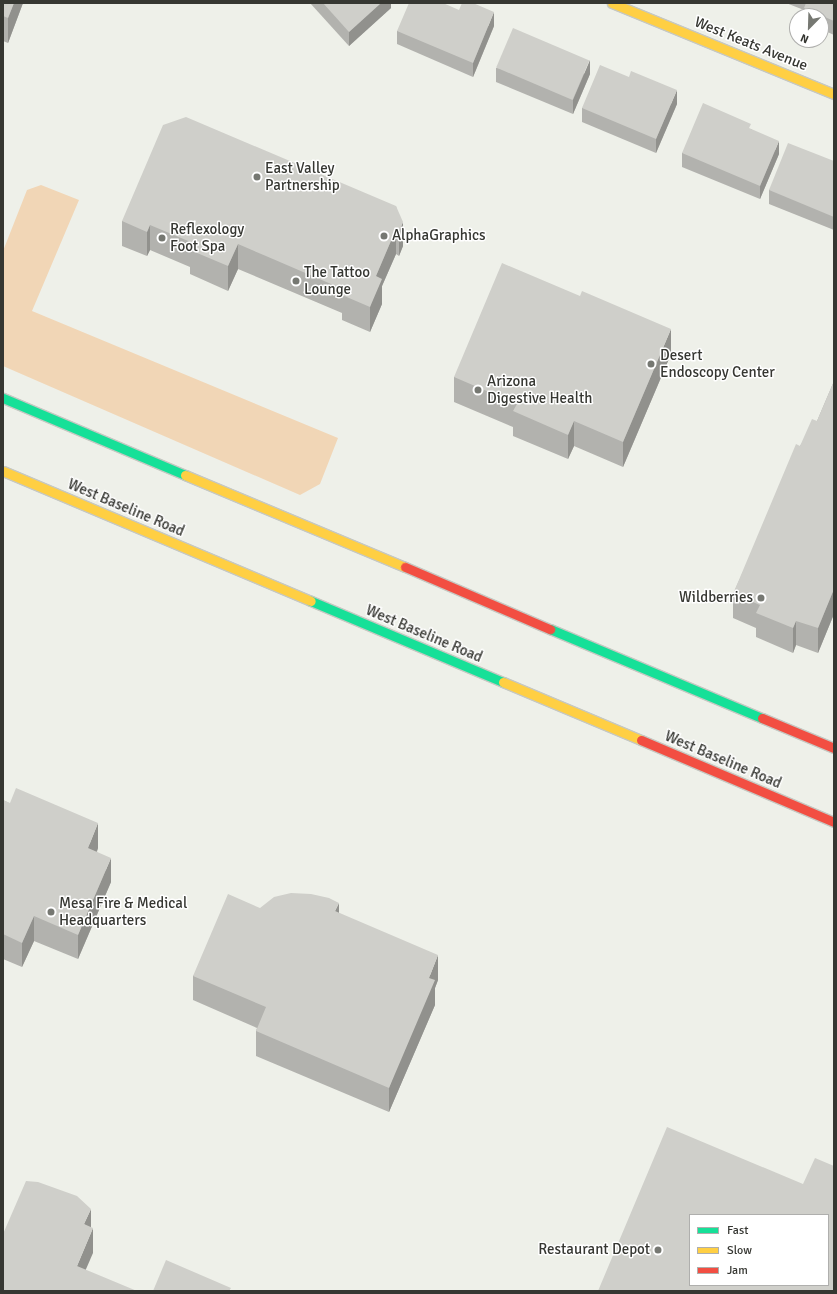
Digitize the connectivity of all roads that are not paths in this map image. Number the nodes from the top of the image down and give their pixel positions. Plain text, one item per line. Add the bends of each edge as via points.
1 (612, 3) edge
2 (834, 94) edge
3 (3, 398) edge
4 (3, 472) edge
5 (834, 748) edge
6 (834, 822) edge

1 - 2 main road, West Keats Avenue
3 - 5 main road
4 - 6 main road, West Baseline Road

